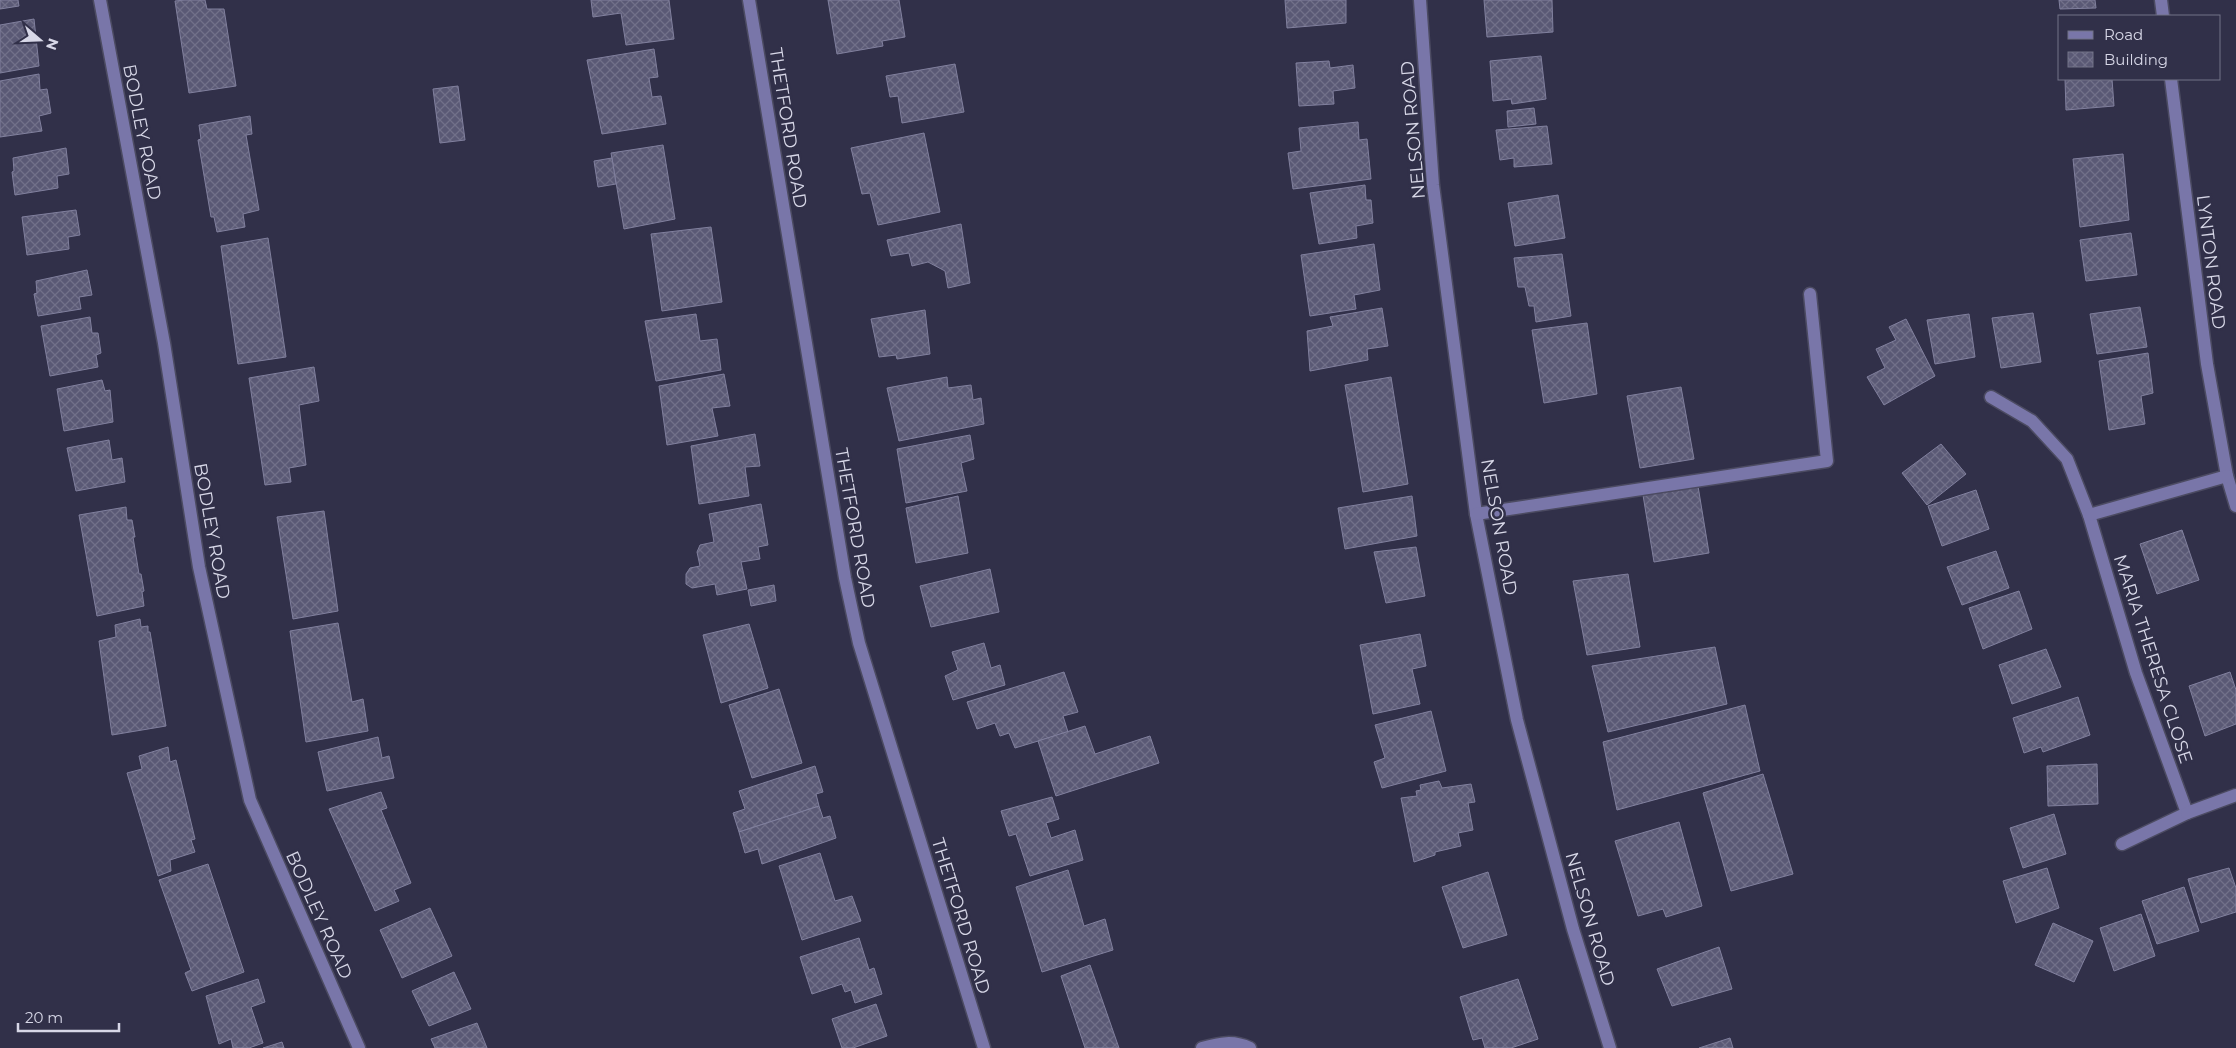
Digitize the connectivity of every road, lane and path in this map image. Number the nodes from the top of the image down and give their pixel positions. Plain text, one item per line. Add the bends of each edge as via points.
1 (100, 0) edge
2 (749, 0) edge
3 (1420, 0) edge
4 (2162, 0) edge
5 (2163, 15) edge
6 (2171, 80) edge
7 (1810, 294) dead end
8 (1991, 397) dead end
9 (2227, 476) junction
10 (2236, 506) edge
11 (1476, 514) junction
12 (2089, 515) junction
13 (2236, 795) edge
14 (2187, 813) junction
15 (2122, 844) dead end
16 (359, 1048) edge
17 (984, 1048) edge
18 (1202, 1048) edge
19 (1250, 1048) edge
20 (1610, 1048) edge

1 - 16 street, BODLEY ROAD via 164,343 199,567 250,800
2 - 17 street, THETFORD ROAD via 859,643
3 - 11 street, NELSON ROAD via 1433,185
4 - 5 street
6 - 9 street, LYNTON ROAD via 2206,364
7 - 11 street via 1827,461
8 - 12 street, MARIA THERESA CLOSE via 2032,421 2067,459
9 - 10 street, LYNTON ROAD
9 - 12 street
11 - 20 street, NELSON ROAD via 1517,720 1573,929
12 - 14 street, MARIA THERESA CLOSE via 2136,673
13 - 14 street
14 - 15 street
18 - 19 street via 1238,1042

